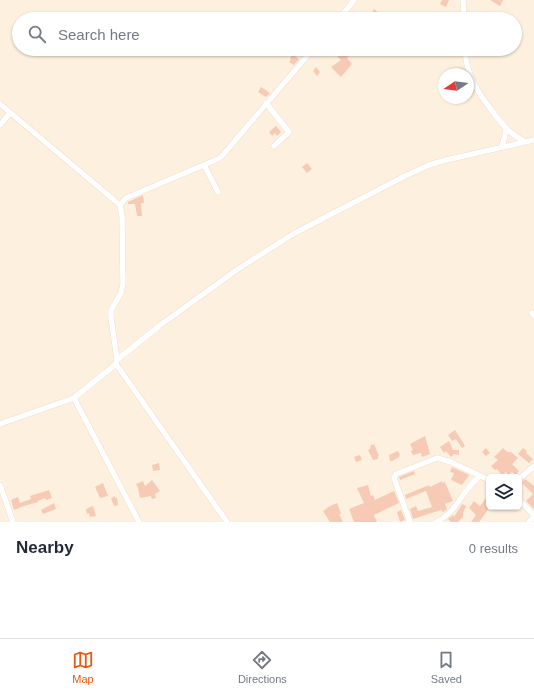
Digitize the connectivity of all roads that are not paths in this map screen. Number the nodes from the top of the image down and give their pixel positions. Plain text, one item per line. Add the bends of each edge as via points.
1 (354, 0) edge
2 (463, 0) edge
3 (345, 12) edge
4 (464, 12) edge
5 (307, 56) edge
6 (466, 56) edge
7 (266, 103) junction
8 (0, 104) edge
9 (10, 112) junction
10 (0, 125) edge
11 (506, 130) junction
12 (534, 140) edge
13 (525, 142) junction
14 (534, 143) edge
15 (274, 146) dead end
16 (502, 147) junction
17 (204, 165) junction
18 (218, 192) dead end
19 (120, 205) junction
20 (117, 362) junction
21 (74, 398) junction
22 (0, 424) edge
23 (534, 466) edge
24 (480, 476) junction
25 (522, 476) edge
26 (486, 479) edge
27 (0, 485) edge
28 (522, 503) edge
29 (534, 516) edge
30 (444, 520) edge
31 (13, 522) edge
32 (139, 522) edge
33 (227, 522) edge
34 (410, 522) edge
35 (436, 522) edge
36 (529, 522) edge

1 - 3 street
2 - 4 street
5 - 7 street
6 - 11 street via 470,75 478,92
7 - 15 street via 289,132
7 - 17 street via 222,156
8 - 9 street
9 - 10 street
9 - 19 street
11 - 13 street
11 - 16 street
12 - 13 street
13 - 14 street
13 - 16 street
16 - 20 street via 429,165 293,234 238,269 158,326
17 - 18 street
17 - 19 street via 126,198
19 - 20 street via 123,284 110,317
20 - 21 street
20 - 33 street
21 - 22 street
21 - 32 street
23 - 25 street
24 - 26 street
24 - 30 street via 472,482
24 - 34 street via 437,458 396,474 394,478
27 - 31 street
28 - 29 street
29 - 36 street
30 - 35 street

